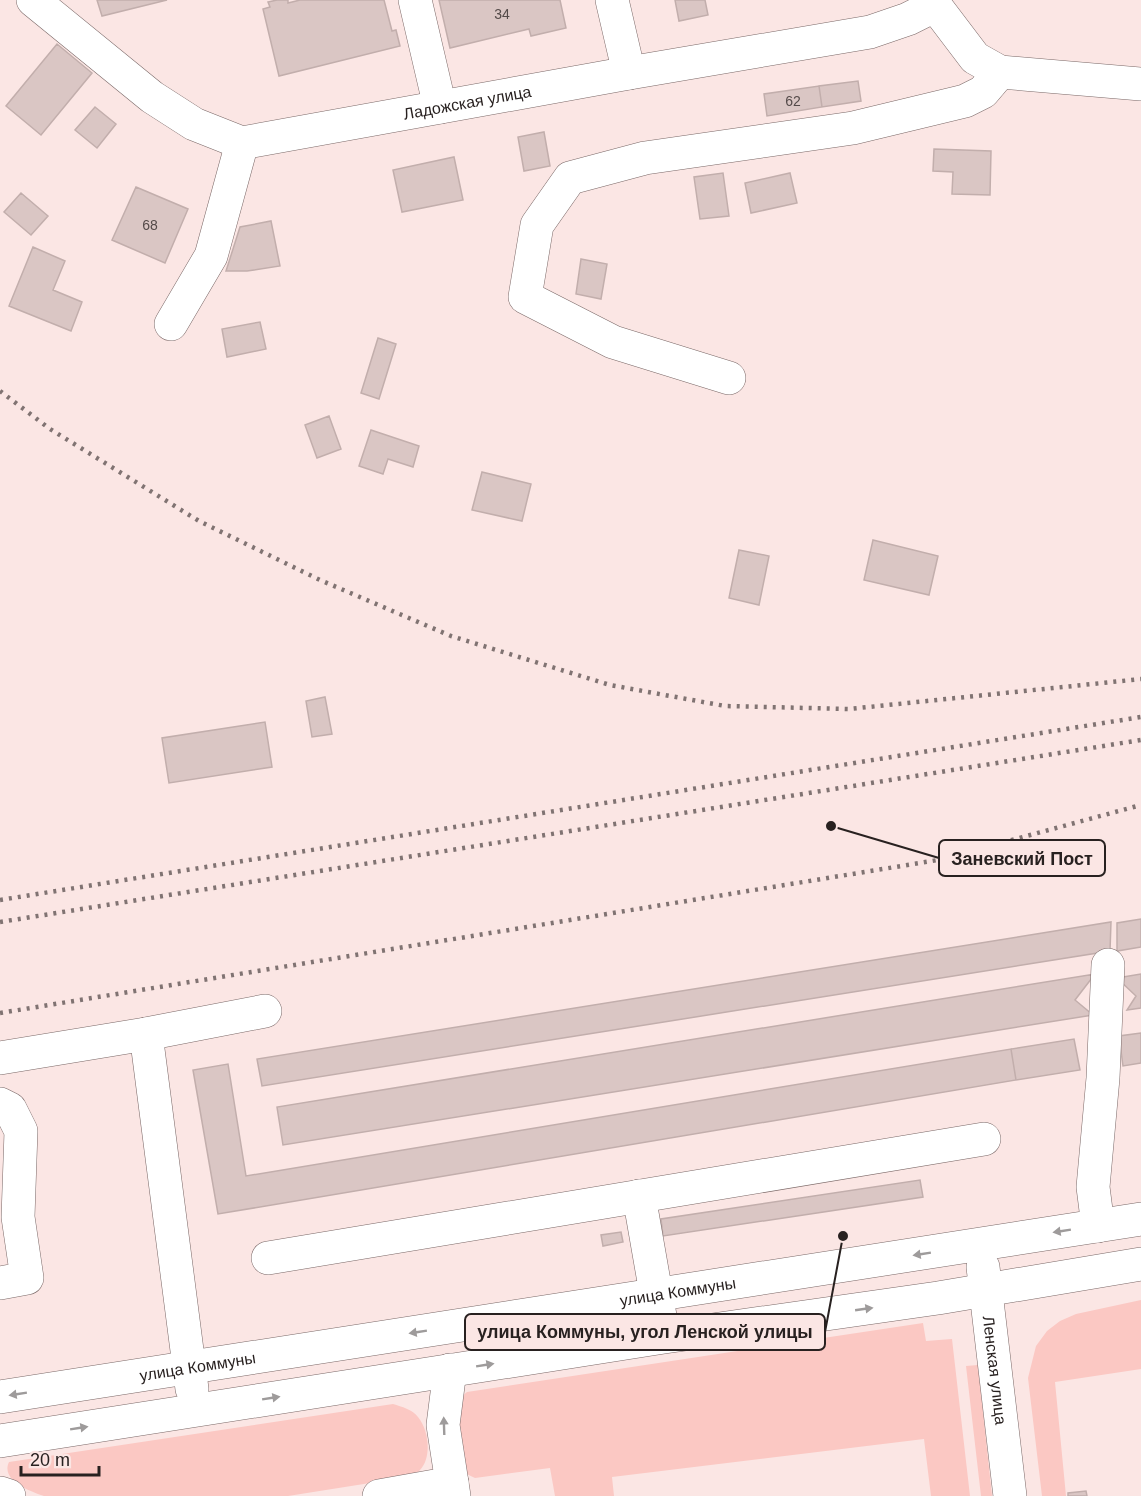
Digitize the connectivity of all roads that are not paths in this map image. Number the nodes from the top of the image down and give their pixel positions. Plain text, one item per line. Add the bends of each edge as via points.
1 (33, 0) edge
2 (415, 0) edge
3 (612, 0) edge
4 (932, 3) edge
5 (1000, 72) junction
6 (629, 73) junction
7 (1141, 84) edge
8 (440, 107) junction
9 (242, 143) junction
10 (171, 324) dead end
11 (729, 378) dead end
12 (1108, 965) dead end
13 (265, 1011) dead end
14 (146, 1034) junction
15 (0, 1058) edge
16 (0, 1104) edge
17 (984, 1139) dead end
18 (639, 1196) junction
19 (1141, 1219) edge
20 (1098, 1226) junction
21 (980, 1245) junction
22 (268, 1258) dead end
23 (1141, 1264) edge
24 (0, 1283) edge
25 (986, 1290) junction
26 (657, 1295) junction
27 (664, 1337) junction
28 (189, 1368) junction
29 (450, 1370) junction
30 (0, 1397) edge
31 (196, 1410) junction
32 (0, 1441) edge
33 (453, 1489) edge
34 (0, 1493) edge
35 (9, 1496) edge
36 (379, 1496) edge
37 (1010, 1496) edge

1 - 9 street via 152,97 194,124
2 - 8 street
3 - 6 street
4 - 5 street via 975,58
4 - 6 street, Ладожская улица via 908,19 870,32
5 - 7 street
5 - 11 street via 983,92 965,101 853,128 645,158 570,178 537,225 525,297 613,342
6 - 8 street, Ладожская улица
8 - 9 street, Ладожская улица
9 - 10 street via 211,256
12 - 20 street via 1093,1187
13 - 14 street
14 - 15 street
14 - 28 street
16 - 24 street via 10,1109 21,1131 18,1217 27,1278
17 - 18 street
18 - 22 street
18 - 26 street
19 - 20 street, улица Коммуны
20 -> 21 street, улица Коммуны
21 - 25 street, Ленская улица
21 -> 26 street, улица Коммуны
23 - 25 street
27 -> 25 street
25 - 37 street, Ленская улица
26 - 27 street
26 -> 28 street, улица Коммуны
29 -> 27 street
28 -> 30 street, улица Коммуны
28 - 31 street
31 -> 29 street
33 -> 29 street via 443,1425
32 -> 31 street
33 - 36 street
34 - 35 street

